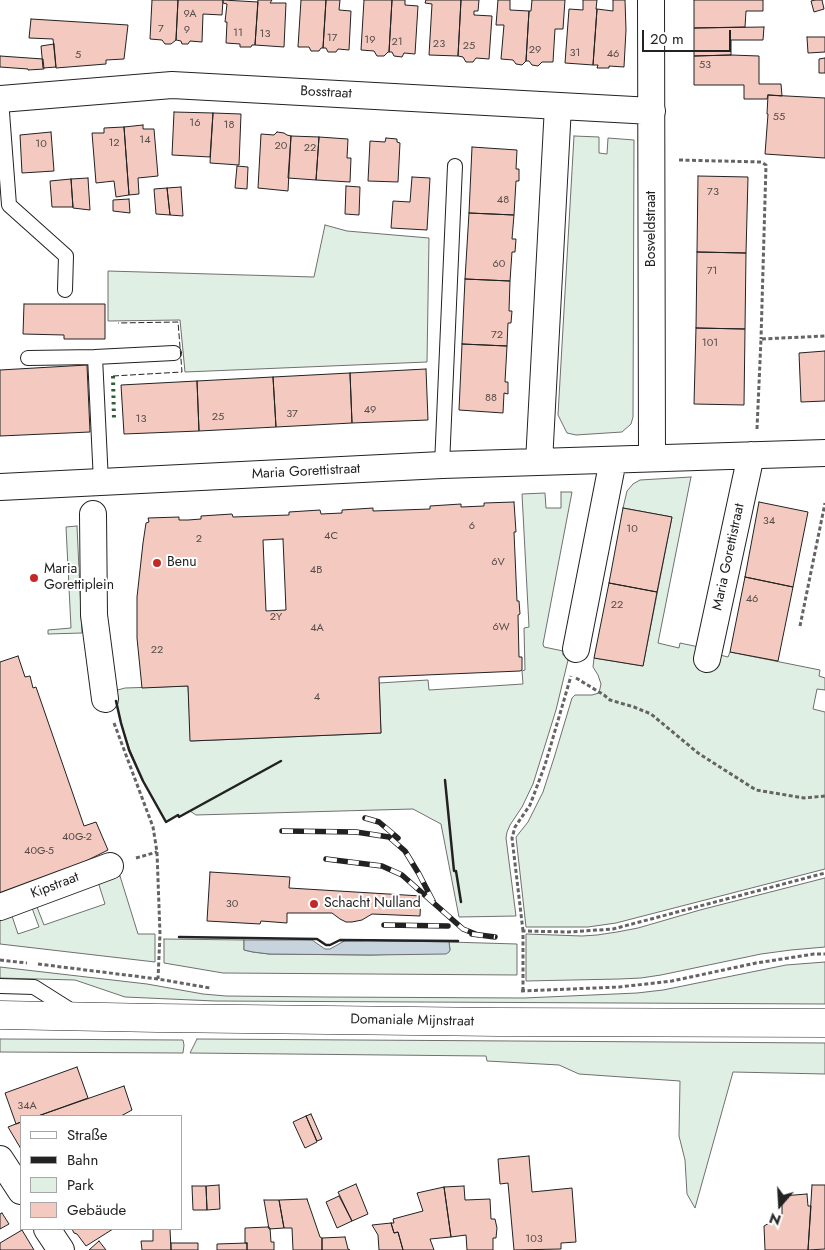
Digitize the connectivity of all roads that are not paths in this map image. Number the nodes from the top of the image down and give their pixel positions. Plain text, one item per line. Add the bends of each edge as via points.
1 (652, 0) edge
2 (0, 99) edge
3 (558, 106) junction
4 (652, 110) junction
5 (455, 166) dead end
6 (65, 290) dead end
7 (174, 353) dead end
8 (95, 357) junction
9 (28, 358) dead end
10 (825, 453) edge
11 (751, 455) junction
12 (652, 458) junction
13 (613, 460) junction
14 (539, 462) junction
15 (442, 466) junction
16 (101, 482) junction
17 (0, 487) edge
18 (93, 514) dead end
19 (576, 649) dead end
20 (707, 658) dead end
21 (105, 699) road end
22 (110, 866) dead end
23 (0, 907) edge
24 (0, 986) edge
25 (0, 1016) edge
26 (82, 1017) junction
27 (825, 1023) edge
28 (0, 1160) edge
29 (20, 1190) edge
30 (48, 1230) edge
31 (61, 1250) edge

1 - 4 street, Bosveldstraat
2 - 3 street, Bosstraat via 172,85
2 - 6 lane via 9,205 66,256
3 - 4 street, Bosstraat
3 - 14 street
4 - 12 street, Bosveldstraat
5 - 15 lane
7 - 8 lane
8 - 9 lane
8 - 16 lane
10 - 11 street, Maria Gorettistraat
11 - 12 street, Maria Gorettistraat
11 - 20 street, Maria Gorettistraat
12 - 13 street, Maria Gorettistraat
13 - 14 street, Maria Gorettistraat
13 - 19 street
14 - 15 street, Maria Gorettistraat
15 - 16 street, Maria Gorettistraat
16 - 17 street, Maria Gorettistraat
18 - 21 street via 94,615
22 - 23 street, Kipstraat
24 - 26 lane via 34,987
25 - 26 main road, Domaniale Mijnstraat
26 - 27 main road, Domaniale Mijnstraat
28 - 29 street
30 - 31 street

